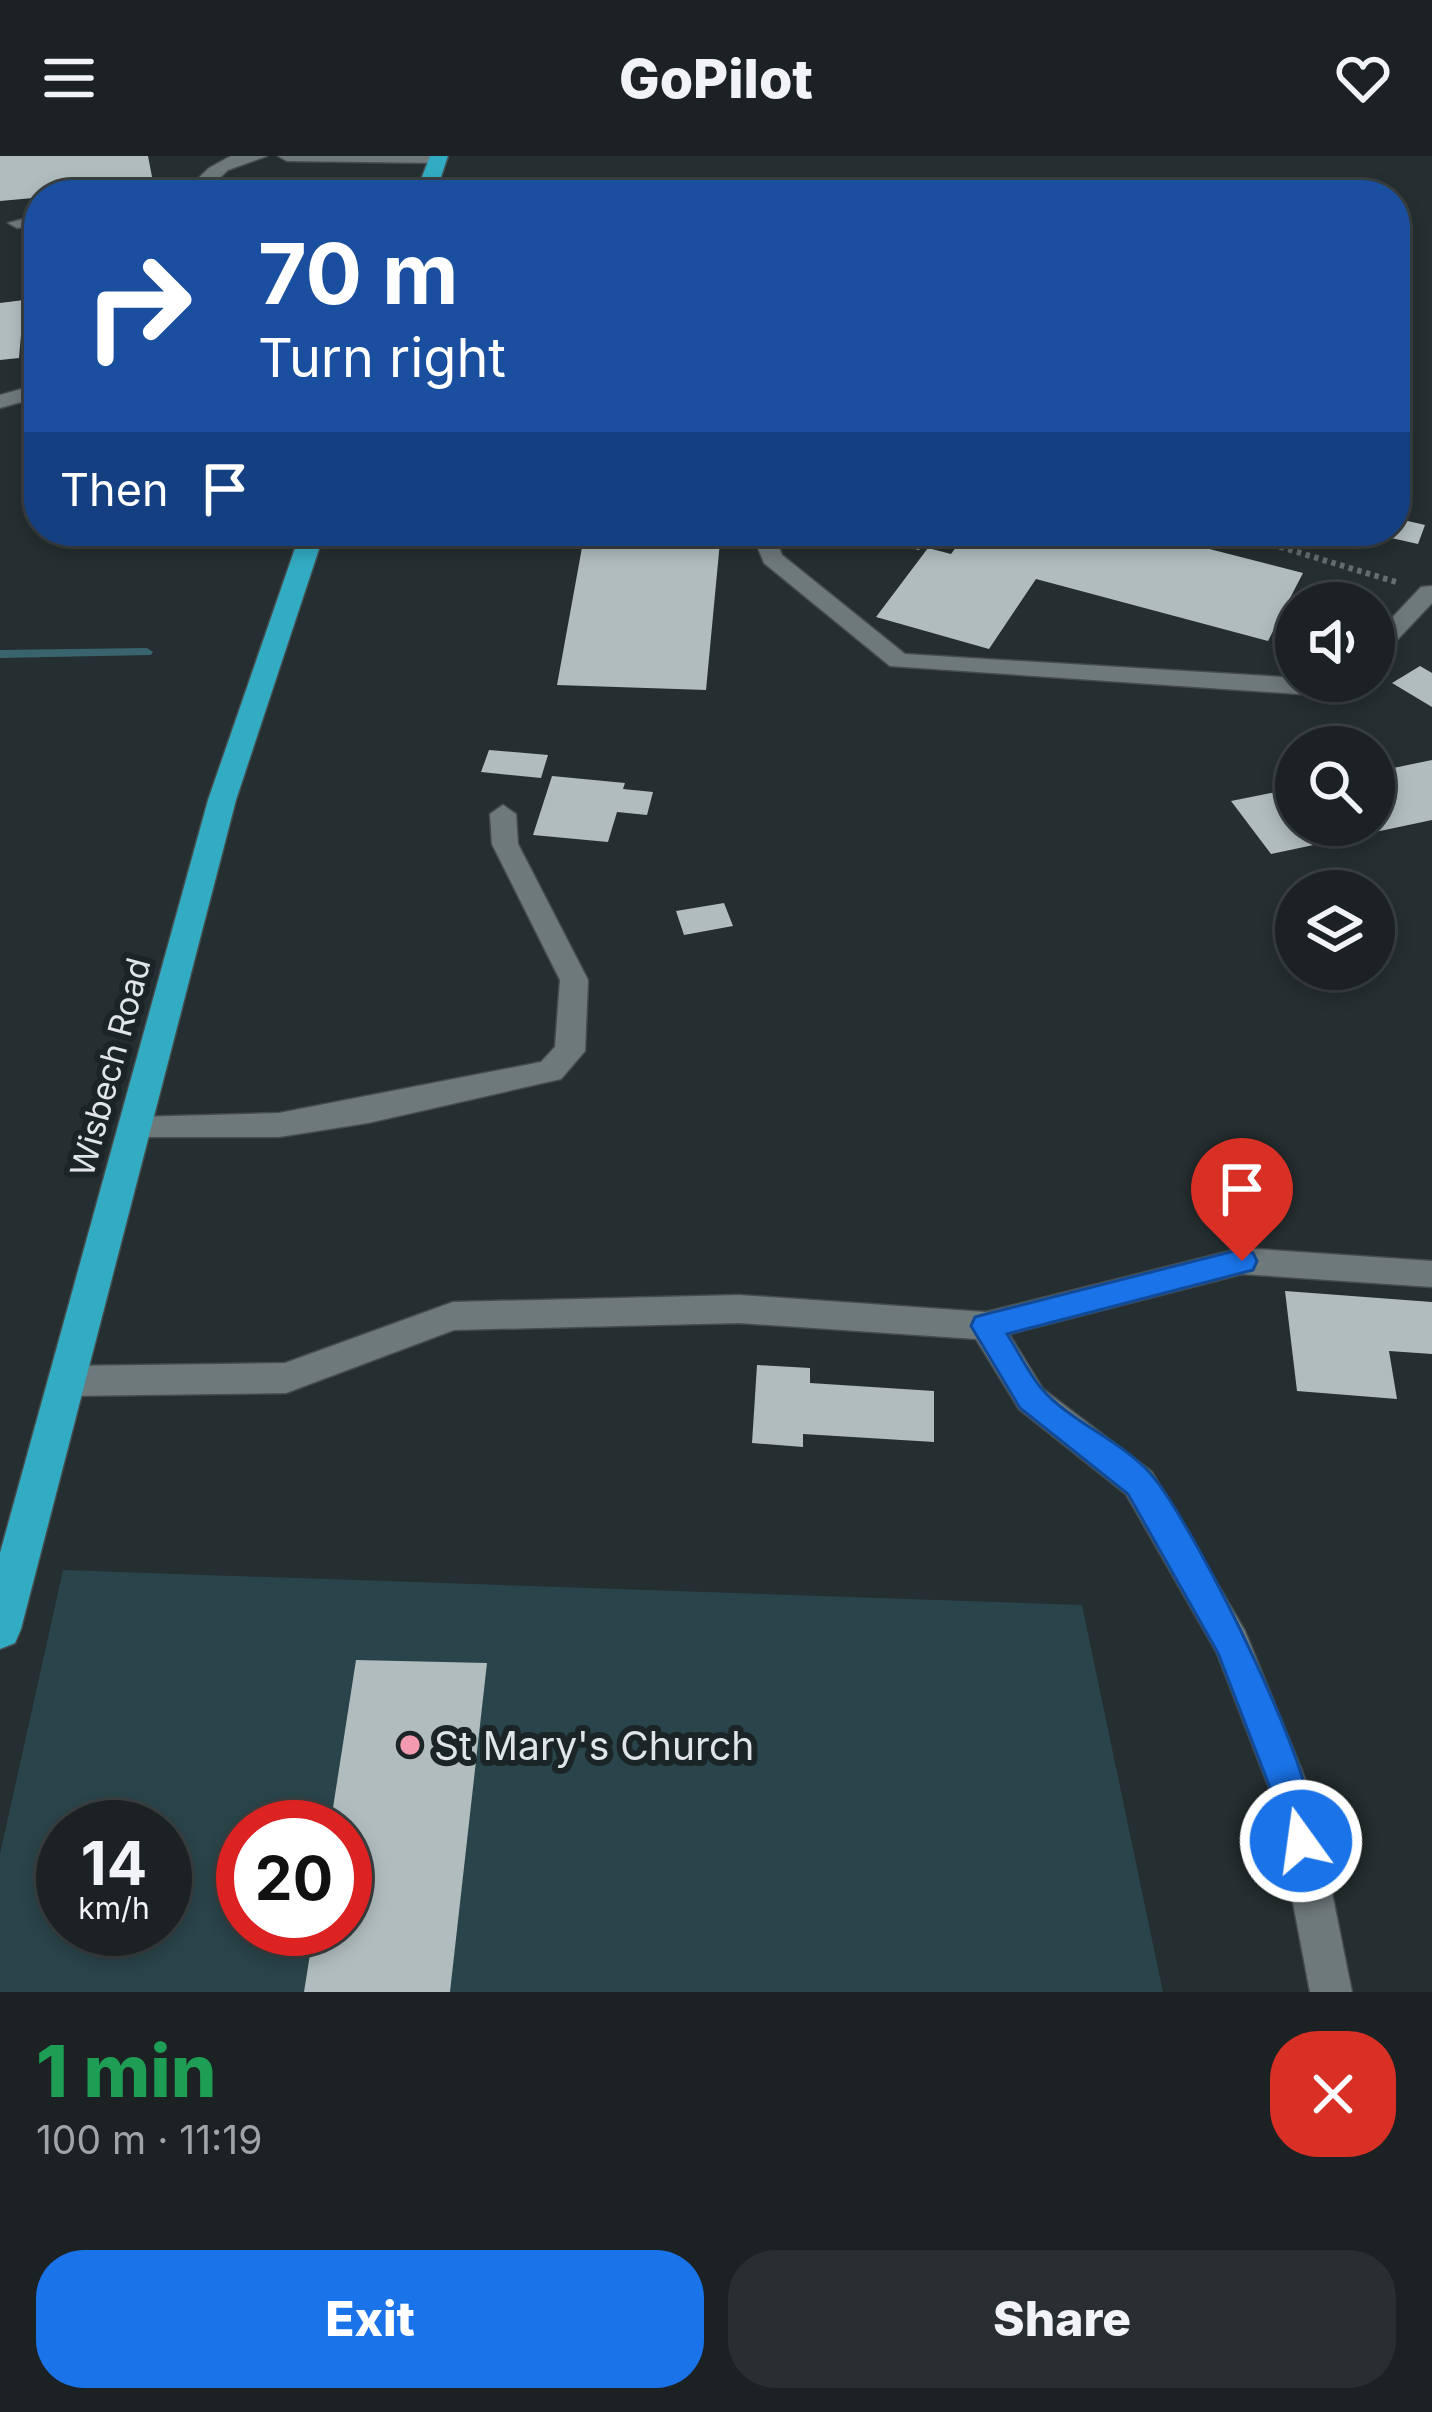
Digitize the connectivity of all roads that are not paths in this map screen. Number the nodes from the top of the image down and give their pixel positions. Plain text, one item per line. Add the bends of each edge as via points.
1 (258, 156) edge
2 (287, 156) edge
3 (438, 157) edge
4 (204, 180) edge
5 (24, 222) edge
6 (17, 223) dead end
7 (308, 546) edge
8 (767, 546) edge
9 (1429, 592) edge
10 (1395, 628) edge
11 (1275, 686) edge
12 (503, 814) dead end
13 (134, 1129) junction
14 (1432, 1274) edge
15 (986, 1326) junction
16 (66, 1381) junction
17 (0, 1629) edge
18 (1331, 1992) edge

1 - 4 lane via 232,159
2 - 3 lane
5 - 6 lane
7 - 13 highway, Wisbech Road via 222,800
8 - 11 lane via 772,559 899,661
9 - 10 lane
12 - 13 lane via 505,844 574,980 570,1051 550,1071 279,1126
13 - 16 highway, Wisbech Road
14 - 15 lane via 1242,1261
15 - 16 lane via 739,1309 453,1316 286,1378
15 - 18 lane via 1031,1399 1139,1484 1232,1644 1293,1798
16 - 17 highway, Wisbech Road

